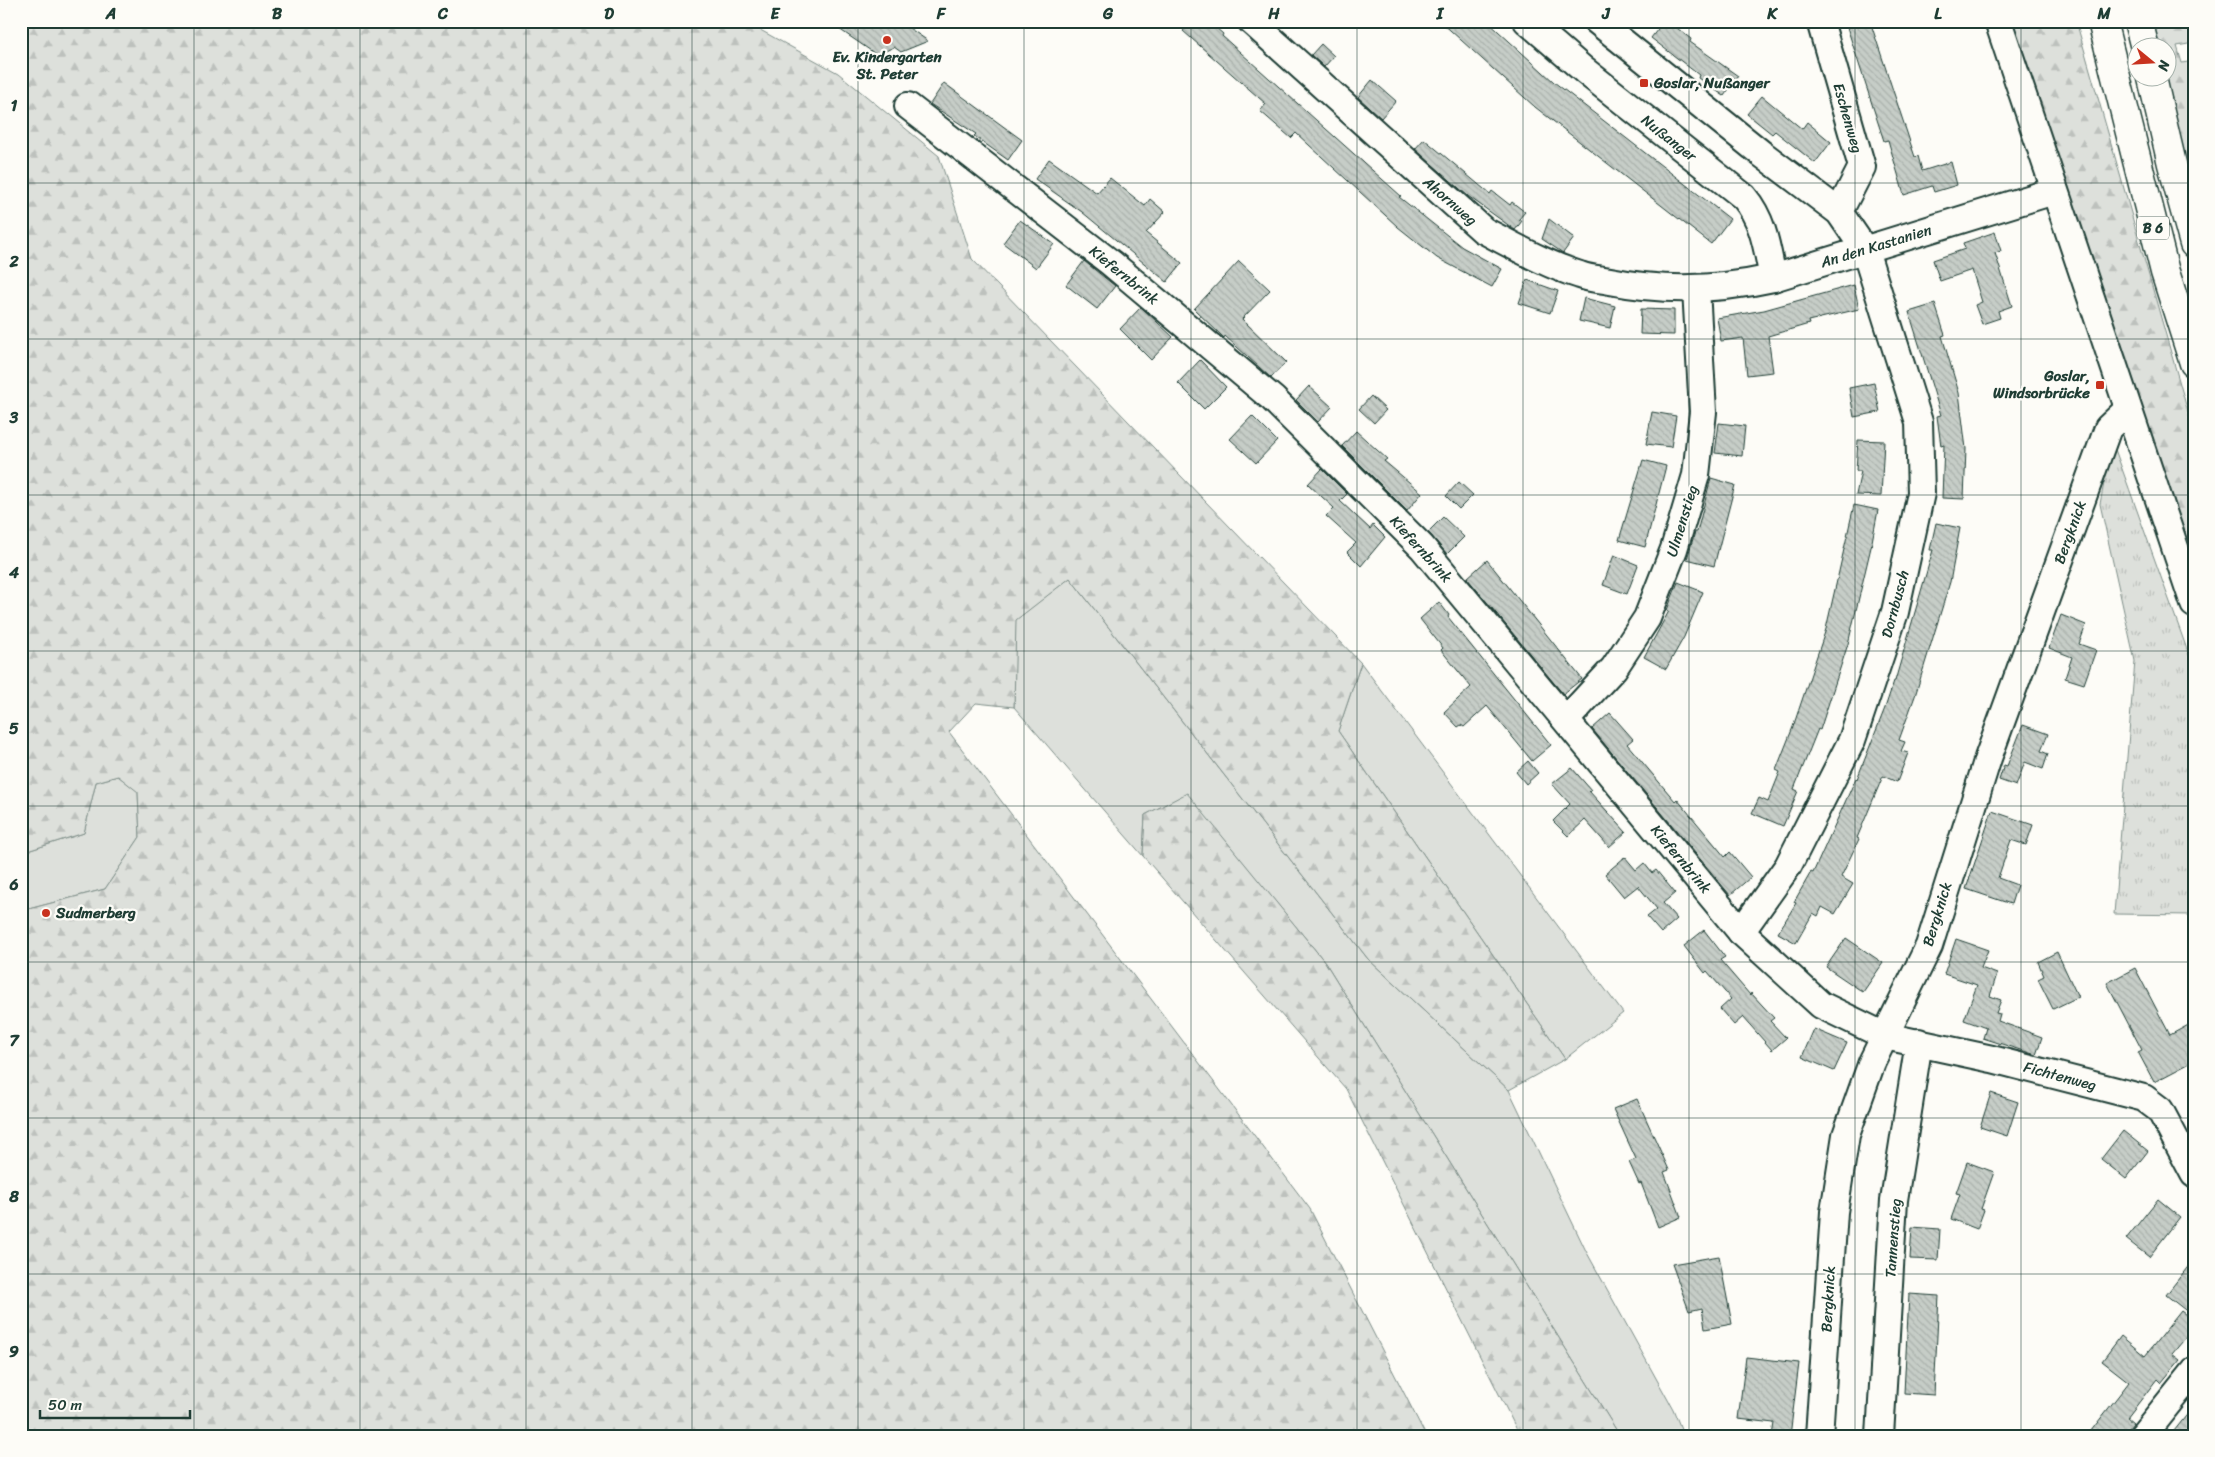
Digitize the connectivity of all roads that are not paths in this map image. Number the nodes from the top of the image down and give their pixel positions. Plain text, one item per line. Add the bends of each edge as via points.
1 (1250, 21) edge
2 (1527, 21) edge
3 (1597, 21) edge
4 (1820, 21) edge
5 (1998, 21) edge
6 (2102, 21) edge
7 (2138, 21) edge
8 (2142, 38) edge
9 (2154, 88) edge
10 (908, 106) dead end
11 (2054, 191) junction
12 (1839, 212) junction
13 (2194, 244) edge
14 (1865, 250) junction
15 (1773, 278) junction
16 (1696, 289) junction
17 (2194, 363) edge
18 (2127, 410) junction
19 (2194, 604) edge
20 (1566, 720) junction
21 (1741, 932) junction
22 (1885, 1036) junction
23 (1919, 1042) junction
24 (2194, 1174) edge
25 (2194, 1371) edge
26 (1819, 1436) edge
27 (1880, 1436) edge
28 (2142, 1436) edge

1 - 16 street, Ahornweg via 1483,230 1581,276 1642,287
2 - 15 street, Nußanger via 1744,197 1762,226
3 - 12 street
4 - 12 street, Eschenweg via 1862,167
5 - 11 street
6 - 17 highway, B 6 via 2164,272
7 - 8 highway
9 - 13 highway, B 6
10 - 20 street, Kiefernbrink via 1111,263 1273,399 1422,547
11 - 14 street, An den Kastanien
11 - 18 street
12 - 14 street
14 - 15 street, An den Kastanien
14 - 21 street, Dornbusch via 1919,422 1921,492 1895,612 1852,740 1788,866
15 - 16 street, An den Kastanien via 1742,285
16 - 20 street, Ulmenstieg via 1703,412 1696,475 1674,549 1646,618 1614,668
18 - 19 street
18 - 22 street, Bergknick via 2108,428 1988,758 1928,946
20 - 21 street, Kiefernbrink
21 - 22 street, Kiefernbrink via 1821,1005
22 - 23 street, Fichtenweg
22 - 26 street, Bergknick via 1872,1062 1846,1135 1834,1212
23 - 24 street, Fichtenweg via 2144,1098 2160,1110
23 - 27 street, Tannenstieg via 1894,1200
25 - 28 street

